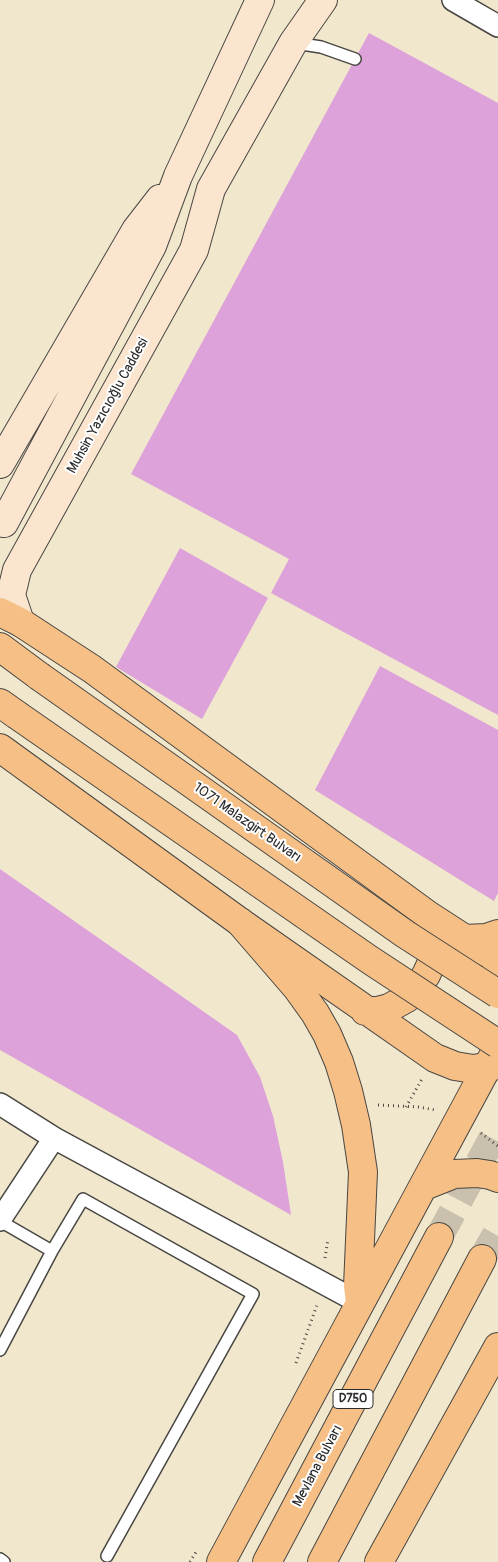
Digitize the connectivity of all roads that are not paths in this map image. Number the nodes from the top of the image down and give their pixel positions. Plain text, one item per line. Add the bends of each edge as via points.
1 (260, 0) edge
2 (323, 0) edge
3 (453, 0) edge
4 (498, 26) edge
5 (293, 43) junction
6 (355, 59) dead end
7 (178, 176) junction
8 (211, 189) junction
9 (152, 246) junction
10 (0, 464) edge
11 (4, 523) dead end
12 (28, 551) junction
13 (0, 559) edge
14 (10, 617) edge
15 (0, 647) edge
16 (9, 709) edge
17 (0, 748) edge
18 (428, 915) junction
19 (240, 922) junction
20 (497, 951) edge
21 (498, 994) edge
22 (365, 1011) junction
23 (496, 1062) edge
24 (0, 1104) edge
25 (54, 1138) junction
26 (498, 1178) edge
27 (424, 1186) junction
28 (0, 1220) edge
29 (439, 1237) tunnel mouth
30 (52, 1251) junction
31 (482, 1259) tunnel mouth
32 (360, 1302) junction
33 (498, 1347) edge
34 (0, 1350) edge
35 (107, 1556) dead end
36 (0, 1560) edge
37 (4, 1562) edge
38 (221, 1562) edge
39 (268, 1562) edge
40 (322, 1562) edge
41 (379, 1562) edge

1 - 7 main road, Muhsin Yazıcıoğlu Caddesi
2 - 5 main road, Muhsin Yazıcıoğlu Caddesi
3 - 4 street
5 - 6 lane via 322,47
5 - 8 main road, Muhsin Yazıcıoğlu Caddesi
7 - 9 main road, Muhsin Yazıcıoğlu Caddesi
7 - 10 main road, Muhsin Yazıcıoğlu Caddesi via 136,230
8 - 9 main road, Muhsin Yazıcıoğlu Caddesi
8 - 12 main road, Muhsin Yazıcıoğlu Caddesi via 188,262
9 - 11 main road, Muhsin Yazıcıoğlu Caddesi
12 - 13 main road
12 - 14 main road, Muhsin Yazıcıoğlu Caddesi via 17,570
14 - 18 main road via 92,669
15 - 21 main road, 1071 Malazgirt Bulvarı, bridge via 396,928
16 - 23 main road, bridge via 370,960
17 - 19 main road
18 - 20 main road via 464,939 486,938
18 - 22 main road via 434,948 426,975 399,1003 377,1011
19 - 22 main road
19 - 32 main road via 316,1013 348,1091 362,1172
22 - 23 main road via 435,1058 455,1066 473,1069
23 - 27 main road via 458,1120
24 - 25 street
25 - 28 street
25 - 32 street
26 - 27 main road via 477,1173 454,1174
27 - 32 main road
28 - 30 lane
29 - 39 main road, Mevlana Bulvarı / D750
30 - 34 lane
30 - 35 lane via 83,1199 254,1294
31 - 40 main road
32 - 38 main road
33 - 41 main road
36 - 37 lane

